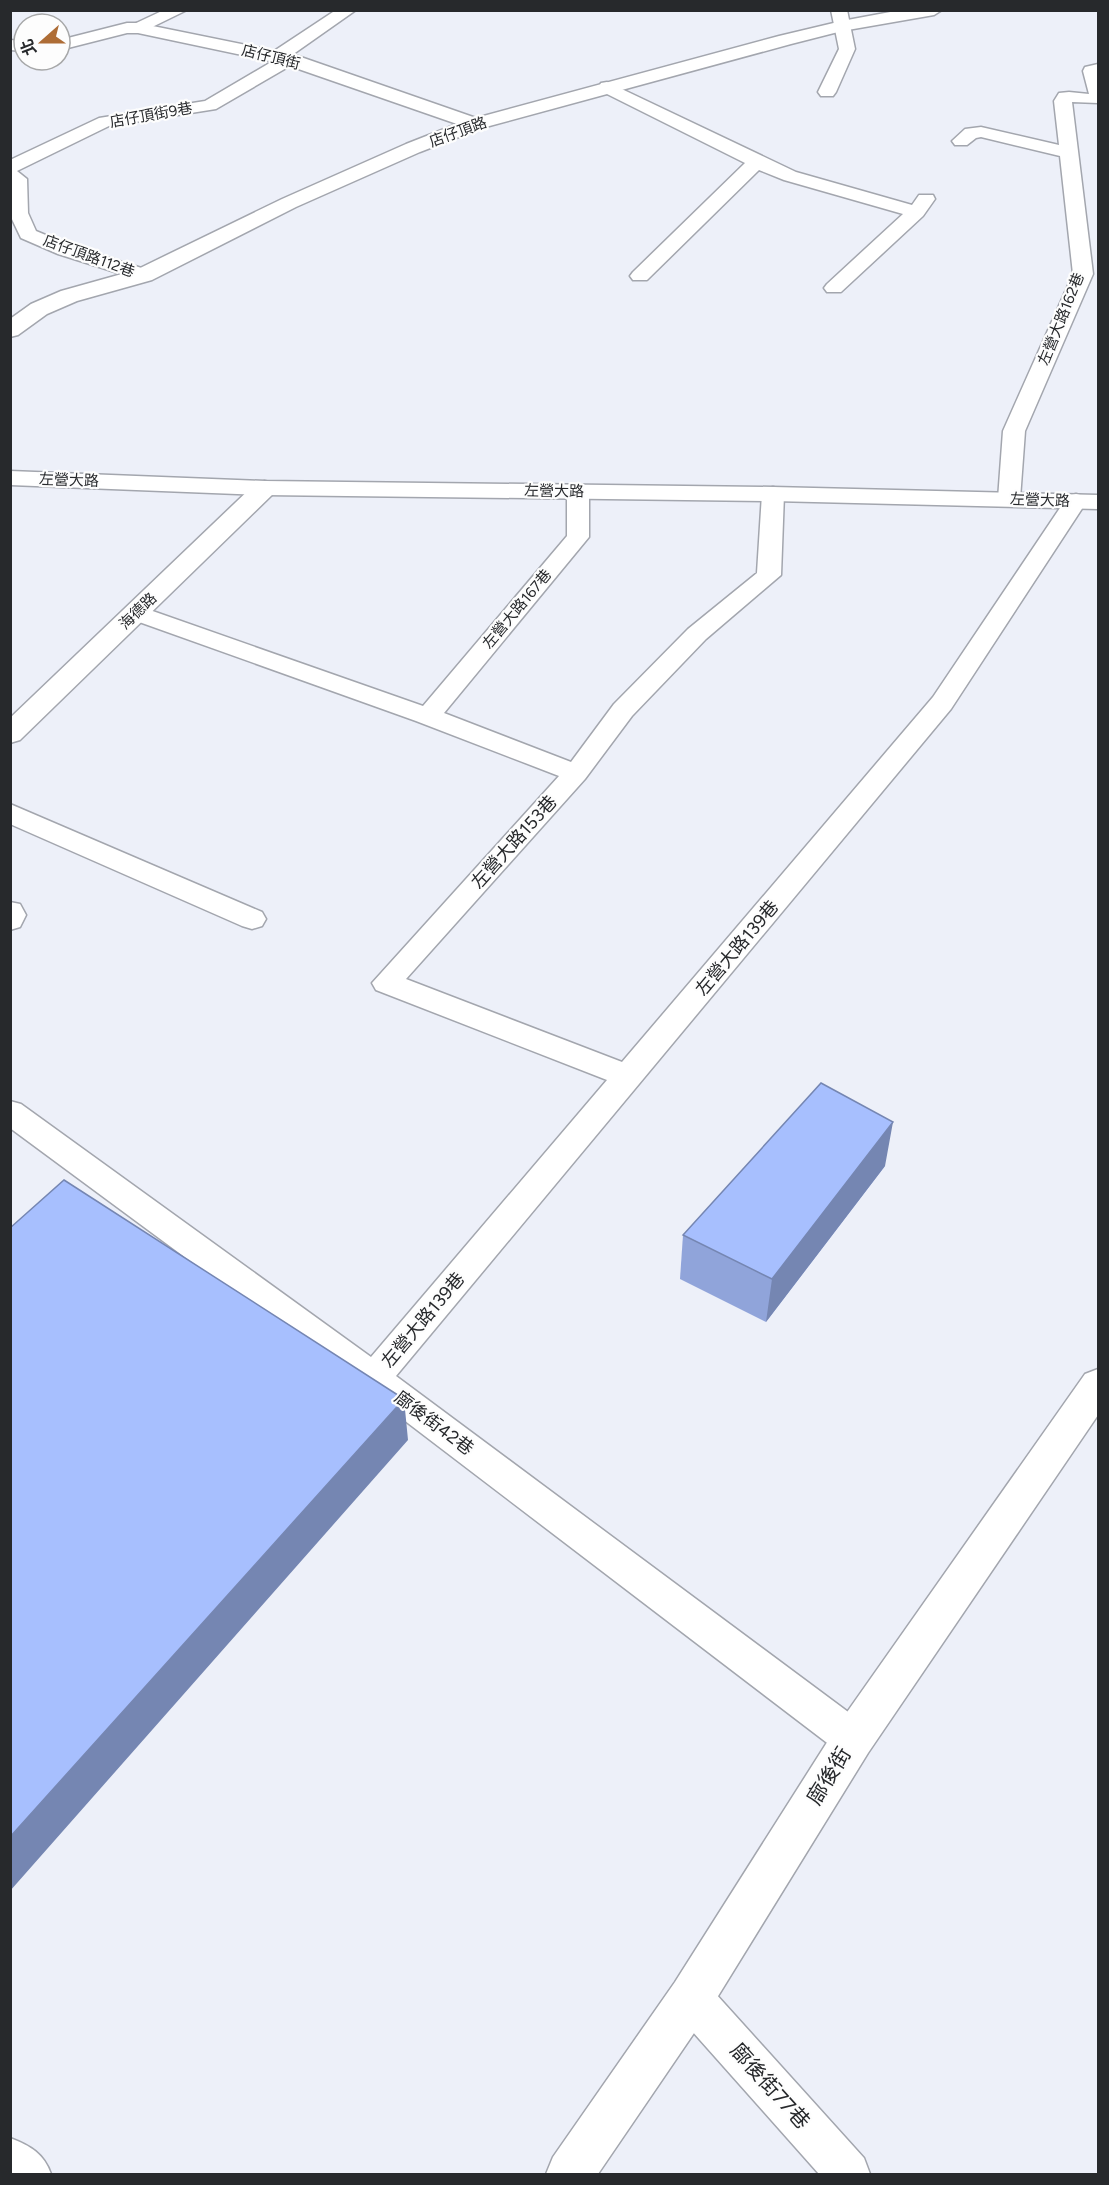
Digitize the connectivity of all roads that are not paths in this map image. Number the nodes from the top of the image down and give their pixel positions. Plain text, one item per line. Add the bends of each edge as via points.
1 (179, 10) edge
2 (348, 10) edge
3 (934, 10) edge
4 (841, 18) edge
5 (138, 28) junction
6 (72, 42) edge
7 (283, 58) junction
8 (1098, 69) edge
9 (607, 87) junction
10 (827, 92) dead end
11 (1098, 97) edge
12 (475, 124) junction
13 (961, 141) dead end
14 (1069, 153) junction
15 (757, 162) junction
16 (10, 167) edge
17 (10, 174) edge
18 (928, 196) dead end
19 (916, 212) junction
20 (144, 275) junction
21 (1091, 275) edge
22 (640, 276) dead end
23 (834, 288) dead end
24 (10, 330) edge
25 (10, 478) edge
26 (266, 488) junction
27 (578, 492) junction
28 (773, 494) junction
29 (1009, 499) junction
30 (1087, 501) edge
31 (136, 613) junction
32 (428, 716) junction
33 (10, 734) edge
34 (576, 773) junction
35 (10, 813) edge
36 (10, 911) edge
37 (252, 919) dead end
38 (10, 920) edge
39 (629, 1077) junction
40 (10, 1112) edge
41 (374, 1378) junction
42 (1098, 1385) edge
43 (853, 1739) junction
44 (691, 1998) junction
45 (10, 2162) edge
46 (27, 2175) edge
47 (570, 2175) edge
48 (848, 2175) edge

1 - 5 lane
2 - 7 lane, 店仔頂街9巷
3 - 4 street, 店仔頂路
4 - 9 street, 店仔頂路
4 - 10 lane via 847,49
5 - 6 street, 店仔頂街
5 - 7 street, 店仔頂街
7 - 12 street, 店仔頂街
7 - 16 lane, 店仔頂街9巷 via 210,105 105,122
8 - 11 lane, 左營大路162巷 via 1091,71
9 - 12 street, 店仔頂路
9 - 15 lane
11 - 14 lane, 左營大路162巷 via 1094,100 1070,96 1063,100
12 - 20 street, 店仔頂路 via 289,203
13 - 14 lane via 981,132
14 - 21 lane, 左營大路162巷
15 - 19 lane via 790,176
15 - 22 lane
17 - 20 lane, 店仔頂路112巷 via 18,179 19,213 28,234
18 - 19 lane
19 - 23 lane
20 - 24 street, 店仔頂路 via 69,296 39,309
21 - 29 lane, 左營大路162巷 via 1014,431
25 - 26 street, 左營大路
26 - 27 street, 左營大路
26 - 31 street, 海德路
27 - 28 street, 左營大路
27 - 32 lane, 左營大路167巷 via 578,537
28 - 29 street, 左營大路
28 - 34 lane, 左營大路153巷 via 769,575 689,642 623,710
29 - 30 street, 左營大路
30 - 39 lane, 左營大路139巷 via 942,703
31 - 32 lane
31 - 33 street, 海德路
32 - 34 lane
34 - 39 lane, 左營大路153巷 via 386,982
35 - 37 lane
36 - 38 lane
39 - 41 lane, 左營大路139巷
40 - 41 lane, 廍後街42巷
41 - 43 lane, 廍後街42巷
42 - 43 street, 廍後街
43 - 44 street, 廍後街
44 - 47 street, 廍後街
44 - 48 lane, 廍後街77巷
45 - 46 street

